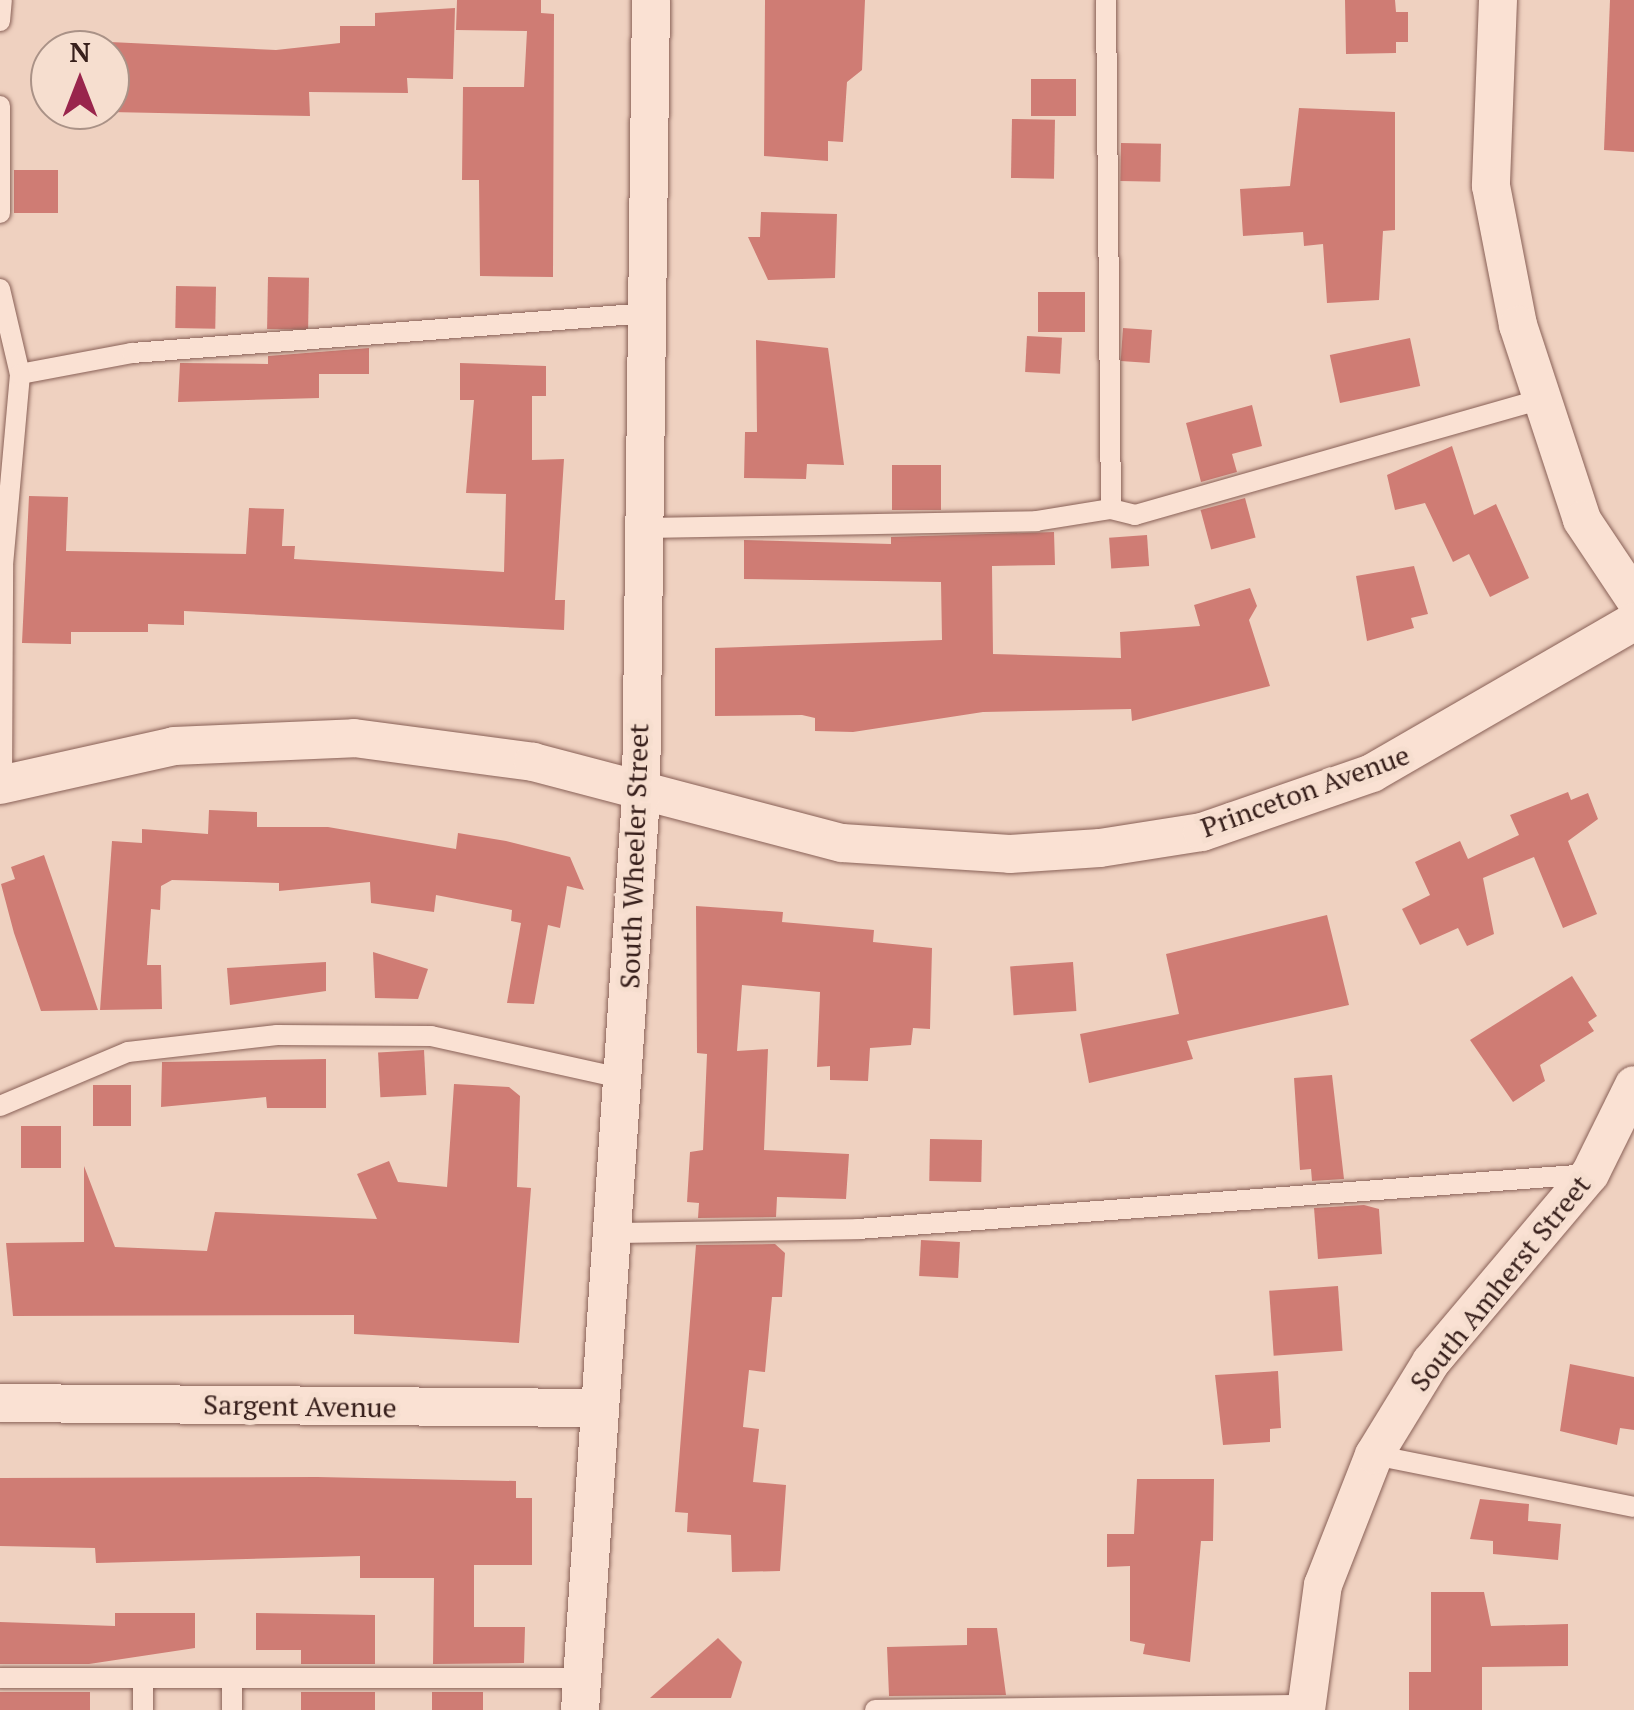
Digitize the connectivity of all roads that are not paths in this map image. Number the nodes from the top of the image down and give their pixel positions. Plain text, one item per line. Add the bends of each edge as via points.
1 (2, 0) edge
2 (651, 0) edge
3 (1106, 0) edge
4 (1498, 0) edge
5 (0, 22) edge
6 (0, 106) edge
7 (0, 213) edge
8 (0, 290) edge
9 (648, 313) junction
10 (20, 374) junction
11 (1540, 400) junction
12 (1111, 509) junction
13 (646, 528) junction
14 (1634, 598) edge
15 (1634, 622) edge
16 (1, 784) edge
17 (641, 796) junction
18 (625, 1080) junction
19 (1634, 1086) edge
20 (0, 1106) edge
21 (1590, 1174) junction
22 (614, 1233) junction
23 (0, 1403) edge
24 (599, 1408) junction
25 (1374, 1455) junction
26 (1634, 1508) edge
27 (0, 1678) edge
28 (143, 1678) junction
29 (232, 1678) junction
30 (581, 1694) edge
31 (1306, 1707) edge
32 (143, 1710) edge
33 (232, 1710) edge
34 (874, 1710) edge

1 - 5 lane
2 - 9 street, South Wheeler Street
3 - 12 lane
4 - 11 street via 1490,186
6 - 7 lane
8 - 10 lane
9 - 10 lane via 132,353
9 - 13 street, South Wheeler Street
10 - 16 lane via 3,565
11 - 12 lane via 1136,514
11 - 14 street via 1582,520
12 - 13 lane via 1036,521
13 - 17 street, South Wheeler Street
15 - 17 street, Princeton Avenue via 1372,774 1202,832 1100,848 919,852 754,827
16 - 17 street, Princeton Avenue via 174,746 354,738 533,762
17 - 18 street, South Wheeler Street
18 - 20 lane via 431,1036 278,1035 128,1052
18 - 22 street, South Wheeler Street
19 - 21 street, South Amherst Street
21 - 22 lane via 858,1229
21 - 25 street, South Amherst Street via 1431,1362
22 - 24 street, South Wheeler Street
23 - 24 street, Sargent Avenue
24 - 30 street, South Wheeler Street
25 - 26 lane
25 - 31 street, South Amherst Street via 1324,1586
27 - 28 lane
28 - 29 lane
28 - 32 lane
29 - 30 lane
29 - 33 lane
31 - 34 lane

